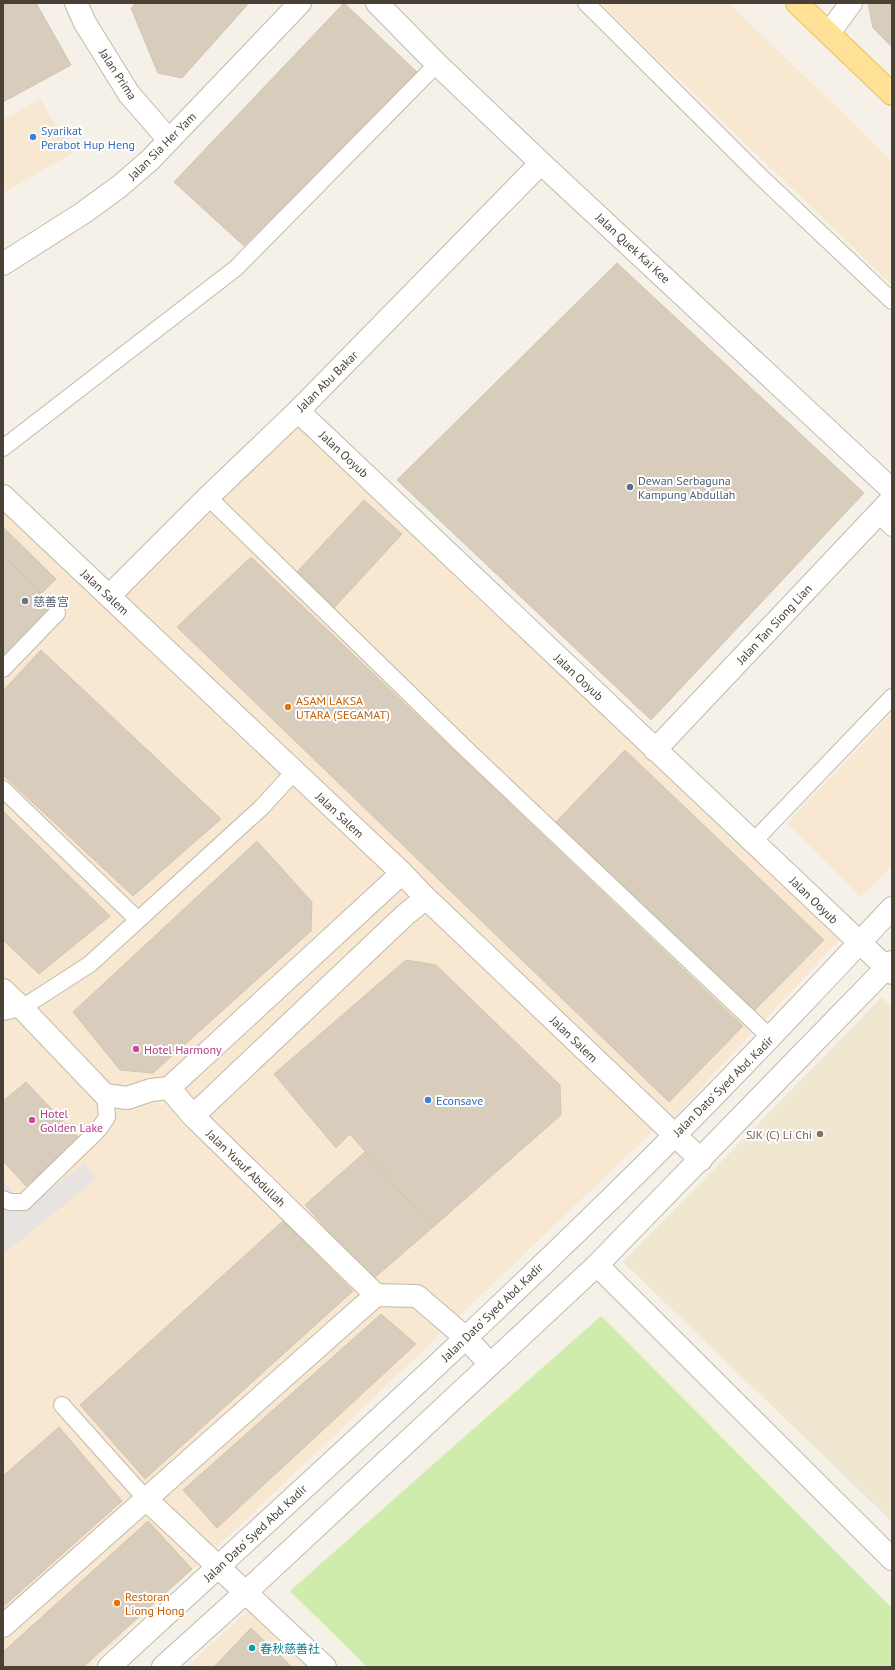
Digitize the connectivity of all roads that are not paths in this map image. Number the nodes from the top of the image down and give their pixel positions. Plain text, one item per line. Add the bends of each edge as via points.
1 (76, 3) edge
2 (300, 3) edge
3 (377, 3) edge
4 (586, 3) edge
5 (797, 3) edge
6 (851, 3) edge
7 (828, 34) junction
8 (437, 64) junction
9 (892, 94) edge
10 (169, 140) junction
11 (541, 163) junction
12 (3, 264) edge
13 (892, 301) edge
14 (298, 411) junction
15 (3, 448) edge
16 (892, 490) edge
17 (3, 496) edge
18 (208, 497) junction
19 (887, 514) edge
20 (109, 596) junction
21 (57, 613) dead end
22 (3, 669) edge
23 (892, 697) edge
24 (655, 750) junction
25 (294, 772) junction
26 (3, 789) edge
27 (753, 842) junction
28 (402, 873) junction
29 (426, 898) junction
30 (892, 908) edge
31 (137, 919) junction
32 (860, 943) junction
33 (890, 968) edge
34 (3, 990) edge
35 (13, 1010) edge
36 (771, 1038) junction
37 (169, 1088) junction
38 (105, 1095) junction
39 (193, 1116) junction
40 (675, 1136) junction
41 (701, 1160) junction
42 (3, 1198) edge
43 (597, 1265) junction
44 (376, 1295) junction
45 (466, 1338) junction
46 (490, 1364) junction
47 (62, 1405) dead end
48 (146, 1499) junction
49 (892, 1559) edge
50 (218, 1567) junction
51 (245, 1593) junction
52 (3, 1626) edge
53 (109, 1667) edge
54 (163, 1667) edge
55 (325, 1667) edge

1 - 10 street, Jalan Prima via 85,23 129,94
2 - 10 street, Jalan Sia Her Yam
3 - 8 street, Jalan Quek Kai Kee
4 - 13 lane via 760,176
5 - 7 main road
6 - 7 street
7 - 9 main road
8 - 11 street, Jalan Quek Kai Kee
8 - 15 lane via 236,268
10 - 12 street, Jalan Sia Her Yam via 120,186 83,214
11 - 14 street, Jalan Abu Bakar
11 - 16 street, Jalan Quek Kai Kee
14 - 18 street, Jalan Abu Bakar
14 - 24 street, Jalan Ooyub
17 - 20 street, Jalan Salem
18 - 20 street, Jalan Abu Bakar
18 - 36 lane via 463,746
19 - 24 street, Jalan Tan Siong Lian
20 - 25 street, Jalan Salem
21 - 22 lane
23 - 27 lane
24 - 27 street, Jalan Ooyub
25 - 28 street, Jalan Salem
25 - 31 lane via 262,807
26 - 31 lane
27 - 32 street, Jalan Ooyub
28 - 29 street, Jalan Salem
28 - 37 street
29 - 39 street
29 - 40 street, Jalan Salem
30 - 32 street, Jalan Dato' Syed Abd. Kadir
31 - 35 lane via 90,964
32 - 33 street
32 - 36 street, Jalan Dato' Syed Abd. Kadir
33 - 41 street
34 - 35 street
35 - 38 street
36 - 40 street, Jalan Dato' Syed Abd. Kadir
37 - 38 street via 151,1090 127,1098
37 - 39 street, Jalan Yusuf Abdullah
38 - 42 lane via 107,1117 99,1130 24,1202 10,1202
39 - 44 street, Jalan Yusuf Abdullah
40 - 41 street, Jalan Salem
40 - 45 street, Jalan Dato' Syed Abd. Kadir
41 - 43 street
43 - 46 street
43 - 49 street
44 - 45 street via 417,1296
44 - 48 street
45 - 46 street
45 - 50 street, Jalan Dato' Syed Abd. Kadir
46 - 51 street
47 - 48 lane
48 - 50 street
48 - 52 street
50 - 51 street
50 - 53 street, Jalan Dato' Syed Abd. Kadir
51 - 54 street
51 - 55 street

